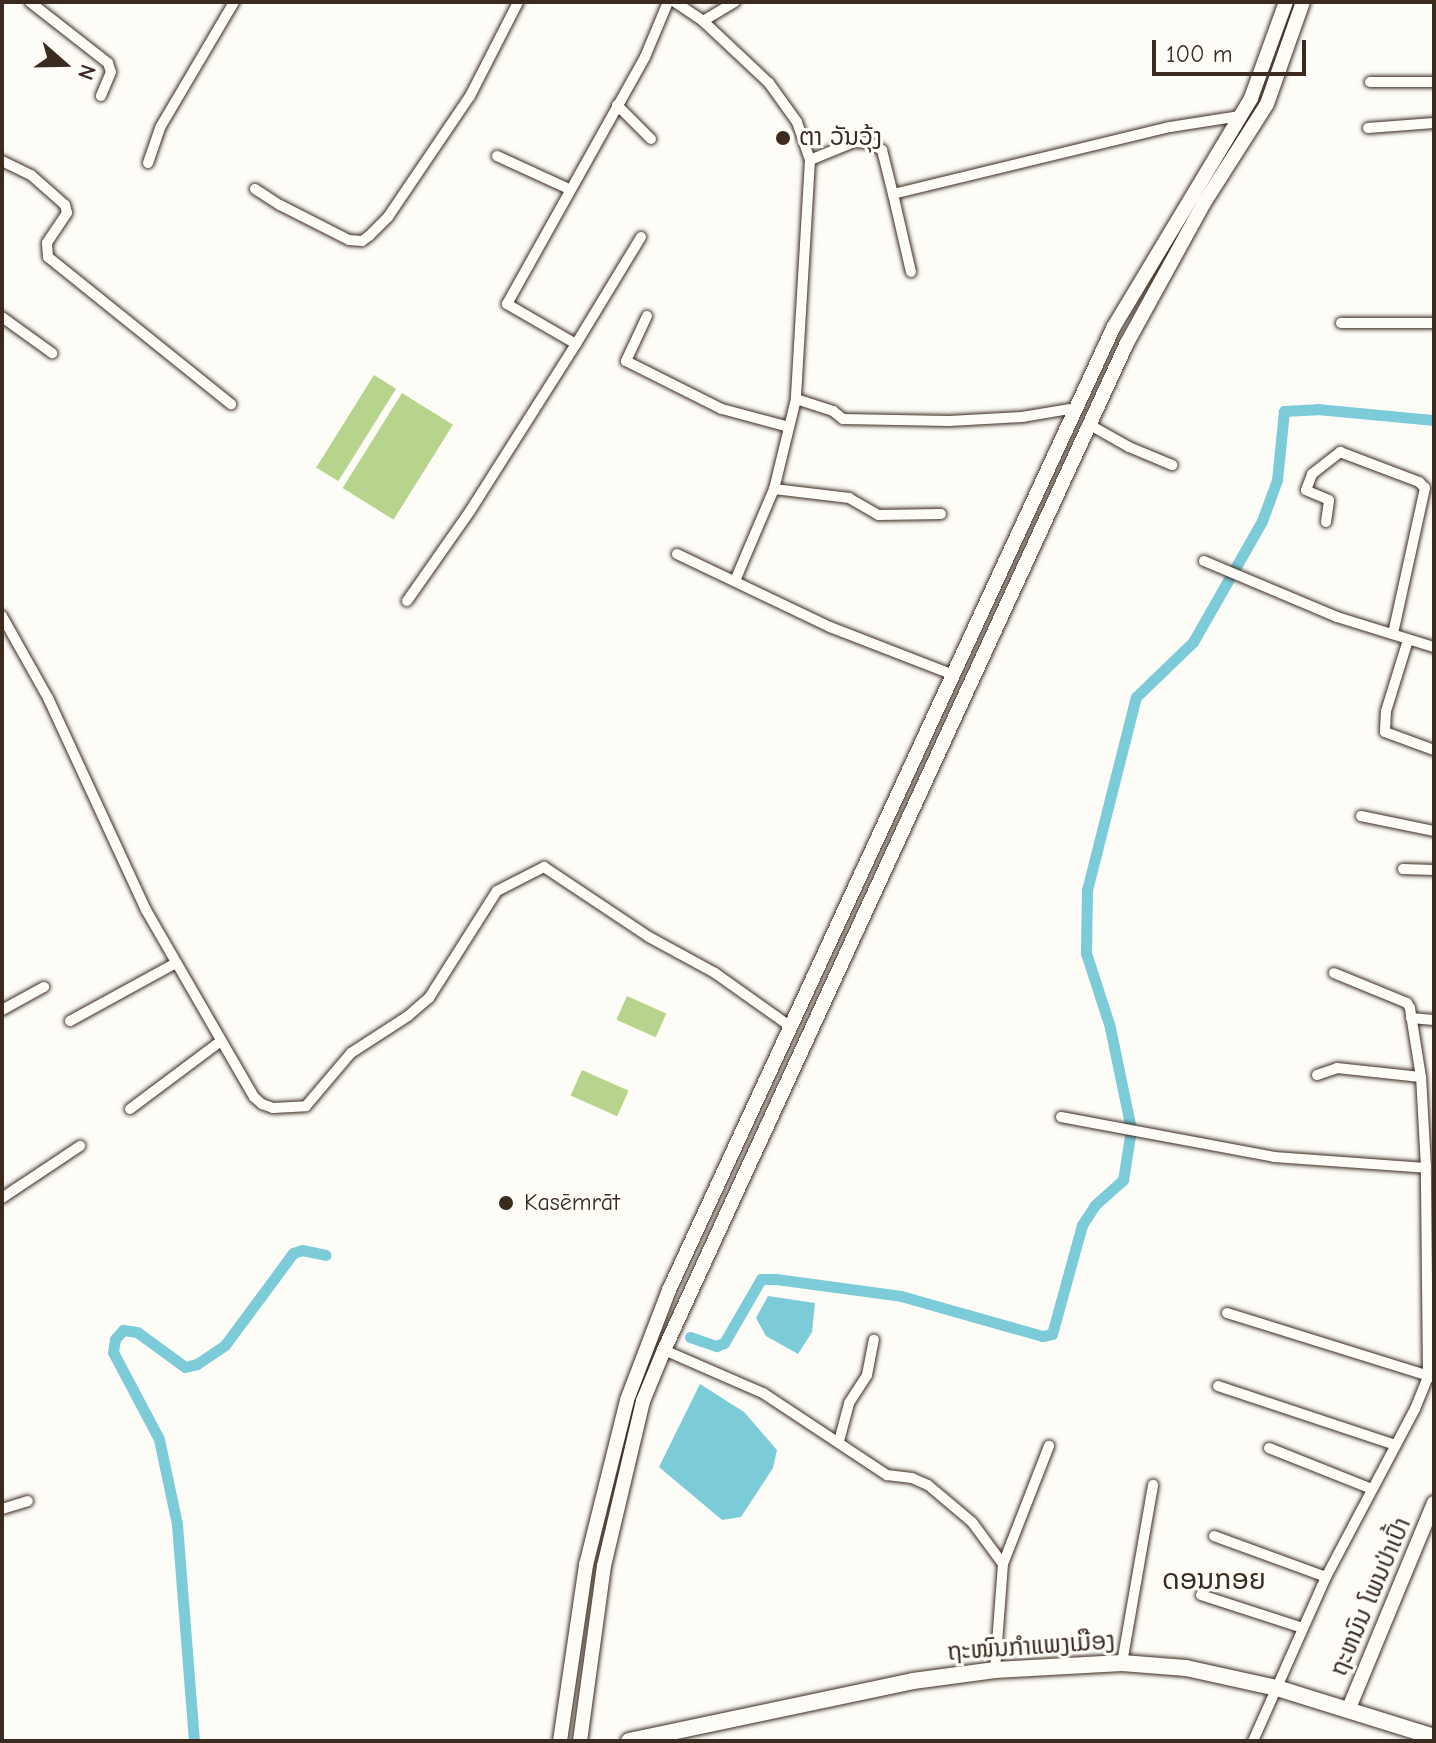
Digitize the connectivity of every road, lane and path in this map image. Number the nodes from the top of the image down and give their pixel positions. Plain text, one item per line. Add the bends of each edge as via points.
1 (30, 2) edge
2 (234, 2) edge
3 (518, 2) edge
4 (668, 2) edge
5 (675, 2) edge
6 (735, 2) edge
7 (1286, 2) edge
8 (1303, 2) edge
9 (703, 21) junction
10 (1370, 82) dead end
11 (1434, 82) edge
12 (101, 96) dead end
13 (617, 105) junction
14 (1240, 116) junction
15 (1434, 123) edge
16 (1368, 128) dead end
17 (651, 139) dead end
18 (497, 156) dead end
19 (810, 160) junction
20 (2, 161) edge
21 (148, 163) dead end
22 (255, 189) dead end
23 (569, 189) junction
24 (893, 194) junction
25 (641, 237) dead end
26 (911, 272) dead end
27 (647, 316) dead end
28 (2, 317) edge
29 (1341, 323) dead end
30 (1434, 323) edge
31 (576, 344) junction
32 (52, 353) dead end
33 (796, 399) junction
34 (231, 404) dead end
35 (1076, 408) junction
36 (1090, 425) junction
37 (789, 427) junction
38 (1172, 465) dead end
39 (774, 489) junction
40 (941, 514) dead end
41 (1326, 522) dead end
42 (677, 554) dead end
43 (1204, 561) dead end
44 (735, 581) junction
45 (407, 601) dead end
46 (2, 616) edge
47 (1393, 633) junction
48 (1408, 640) junction
49 (1434, 647) edge
50 (954, 675) junction
51 (1434, 750) edge
52 (1361, 816) dead end
53 (1434, 831) edge
54 (1403, 869) dead end
55 (1434, 870) edge
56 (176, 963) junction
57 (1334, 973) dead end
58 (44, 987) dead end
59 (2, 1010) edge
60 (1411, 1018) junction
61 (1434, 1020) edge
62 (70, 1021) dead end
63 (791, 1027) junction
64 (221, 1041) junction
65 (1317, 1075) dead end
66 (1421, 1077) junction
67 (130, 1109) dead end
68 (1061, 1117) dead end
69 (80, 1146) dead end
70 (1426, 1168) junction
71 (716, 1192) junction
72 (2, 1198) edge
73 (732, 1199) junction
74 (1227, 1313) dead end
75 (874, 1340) dead end
76 (664, 1350) junction
77 (1431, 1376) edge
78 (1218, 1386) dead end
79 (839, 1441) junction
80 (1395, 1445) junction
81 (1049, 1446) dead end
82 (1269, 1448) dead end
83 (1153, 1485) dead end
84 (1372, 1489) junction
85 (28, 1501) dead end
86 (1434, 1503) edge
87 (2, 1509) edge
88 (1214, 1536) dead end
89 (1003, 1564) junction
90 (1326, 1577) junction
91 (1201, 1595) dead end
92 (1303, 1628) junction
93 (1122, 1663) junction
94 (995, 1670) junction
95 (1277, 1688) junction
96 (1349, 1708) junction
97 (1434, 1737) edge
98 (560, 1741) edge
99 (580, 1741) edge
100 (629, 1741) edge
101 (1253, 1741) edge

1 - 12 street via 108,63 111,72
2 - 21 street via 161,126
3 - 22 street via 470,96 388,217 362,241 349,240
4 - 13 street
5 - 9 street
6 - 9 street
7 - 14 street
8 - 36 street via 1267,104 1204,203 1127,343
9 - 19 street via 769,83 797,122
10 - 11 street
13 - 17 street
13 - 23 street
14 - 24 street via 1170,127
14 - 35 street via 1113,328
15 - 16 street
18 - 23 street
19 - 24 street via 854,142 869,143 882,150
19 - 33 street
20 - 34 street via 41,182 65,205 67,213 47,243 48,257
23 - 31 street via 507,304
24 - 26 street
25 - 31 street
27 - 37 street via 626,361 722,409
28 - 32 street
29 - 30 street
31 - 45 street
33 - 35 street via 843,419 949,421
33 - 37 street
35 - 50 street
36 - 38 street
36 - 73 street
37 - 39 street
39 - 40 street via 849,498 878,515
39 - 44 street
41 - 47 street via 1329,500 1306,490 1312,474 1340,452 1425,488
42 - 44 street
43 - 47 street via 1337,617
44 - 50 street via 830,627
46 - 56 street via 48,698
47 - 48 street
48 - 49 street
48 - 51 street via 1386,711 1385,732
50 - 63 street
52 - 53 street
54 - 55 street
56 - 62 street
56 - 64 street
57 - 60 street via 1407,1003
58 - 59 street
60 - 61 street
60 - 66 street
63 - 64 street via 715,973 649,937 544,867 497,891 429,998 351,1053 306,1106 262,1104
63 - 71 street
64 - 67 street
65 - 66 street via 1349,1068
66 - 70 street
68 - 70 street via 1274,1157
69 - 72 street
70 - 77 street
71 - 73 street
71 - 98 street via 669,1290 627,1400 586,1565
73 - 76 street
74 - 77 street
75 - 79 street via 867,1375 849,1403
76 - 79 street via 763,1393
76 - 99 street via 643,1401 604,1566
77 - 80 street
78 - 80 street
79 - 89 street via 887,1475 920,1480 947,1499 993,1546
80 - 84 street
81 - 89 street
82 - 84 street
83 - 93 street
84 - 90 street
85 - 87 street
86 - 96 street, ຖະຫນົນ ໂພນປ່າເປົ້າ
88 - 90 street
89 - 94 street
90 - 92 street
91 - 92 street
92 - 95 street
93 - 94 main road, ຖະໜົນກຳແພງເມືອງ
93 - 95 main road, ຖະໜົນກຳແພງເມືອງ via 1186,1668
94 - 100 main road, ຖະໜົນກຳແພງເມືອງ via 855,1691
95 - 96 main road, ຖະໜົນກຳແພງເມືອງ
95 - 101 street
96 - 97 main road, ຖະໜົນກຳແພງເມືອງ

